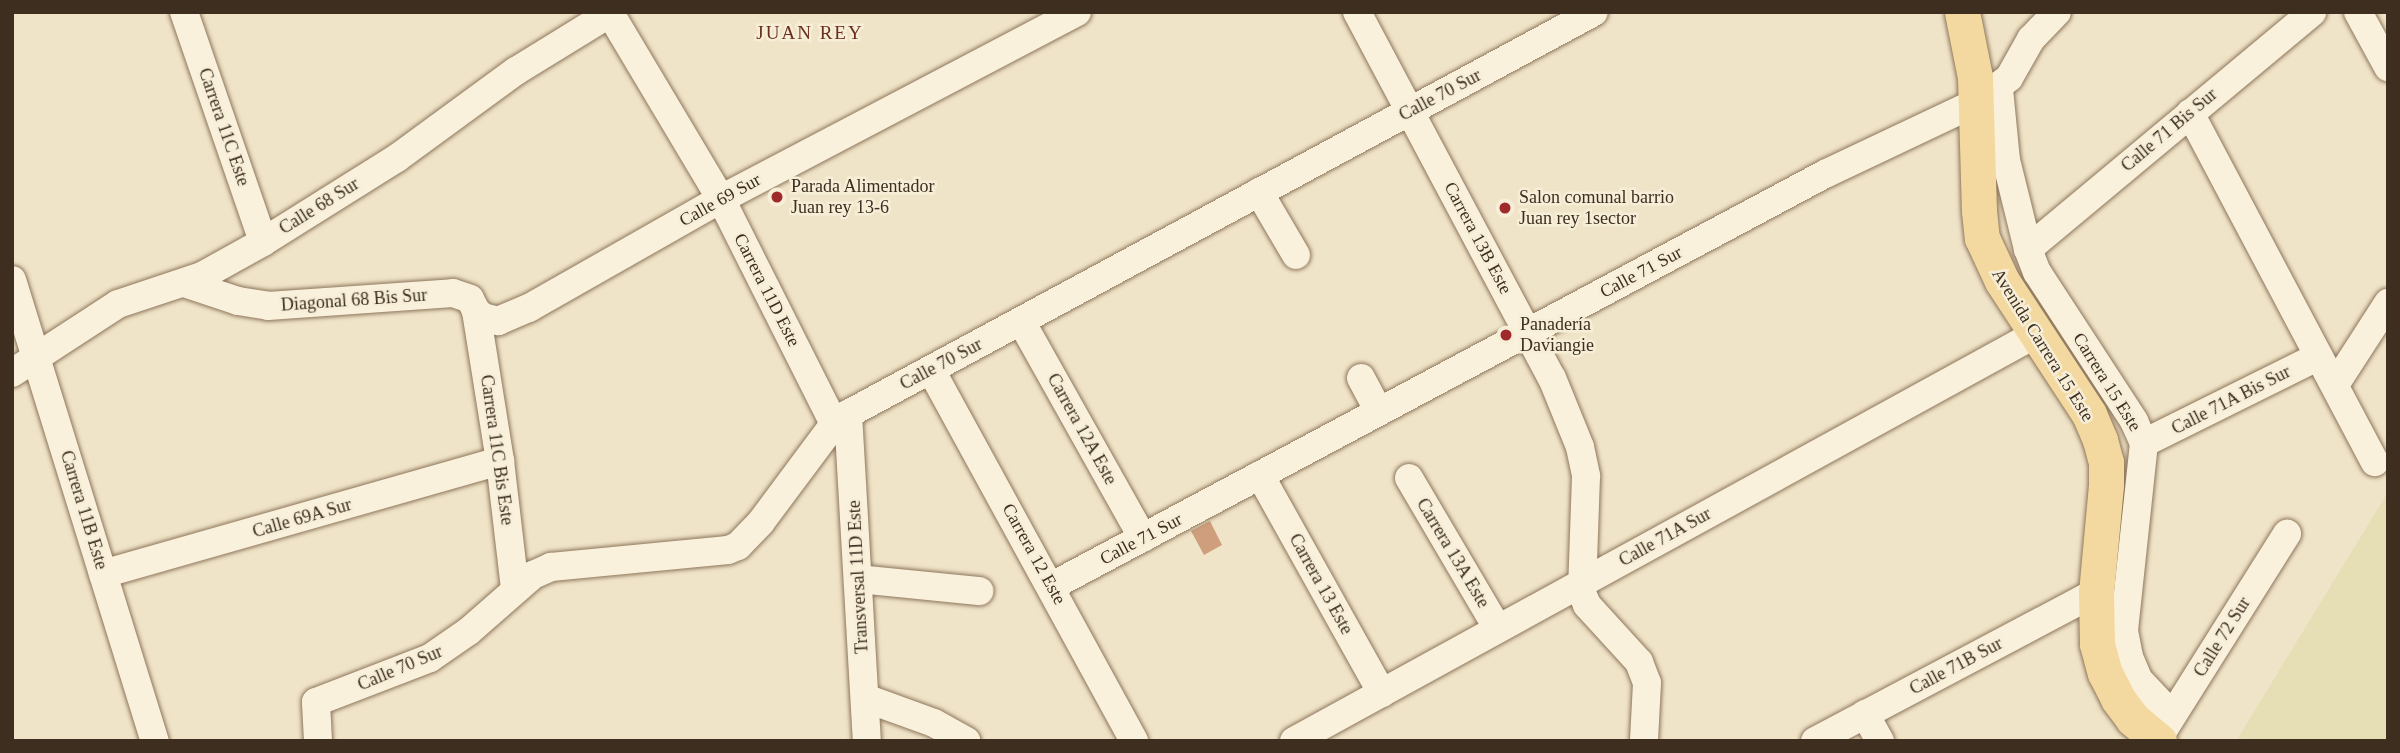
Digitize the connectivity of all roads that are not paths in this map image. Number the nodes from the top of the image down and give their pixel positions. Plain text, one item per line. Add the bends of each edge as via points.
1 (184, 12) edge
2 (1077, 12) edge
3 (1357, 12) edge
4 (1594, 12) edge
5 (1962, 12) edge
6 (2057, 12) edge
7 (2312, 12) edge
8 (2358, 12) edge
9 (611, 13) edge
10 (2388, 67) edge
11 (1988, 95) junction
12 (1412, 110) junction
13 (2190, 113) junction
14 (1259, 192) junction
15 (721, 199) junction
16 (263, 242) junction
17 (2028, 249) junction
18 (1296, 256) dead end
19 (12, 280) edge
20 (184, 283) junction
21 (2388, 303) edge
22 (476, 311) junction
23 (1021, 321) junction
24 (1528, 332) junction
25 (2036, 334) junction
26 (2319, 356) junction
27 (36, 357) junction
28 (931, 370) junction
29 (12, 373) edge
30 (1361, 378) dead end
31 (2334, 385) junction
32 (1379, 412) junction
33 (841, 419) junction
34 (2144, 443) junction
35 (500, 461) junction
36 (2375, 462) dead end
37 (1260, 475) junction
38 (1409, 478) dead end
39 (2287, 534) dead end
40 (1143, 538) junction
41 (103, 574) junction
42 (858, 579) junction
43 (1581, 583) junction
44 (1052, 586) junction
45 (515, 589) junction
46 (979, 591) dead end
47 (2096, 592) junction
48 (1498, 629) junction
49 (1382, 693) junction
50 (865, 698) junction
51 (1865, 715) junction
52 (2163, 732) edge
53 (155, 741) edge
54 (318, 741) edge
55 (867, 741) edge
56 (966, 741) edge
57 (1134, 741) edge
58 (1294, 741) edge
59 (1644, 741) edge
60 (1815, 741) edge
61 (1880, 741) edge

1 - 16 street, Carrera 11C Este
2 - 15 street, Calle 69 Sur
3 - 12 street, Carrera 13B Este
4 - 12 street, Calle 70 Sur
5 - 11 main road, Avenida Carrera 15 Este
6 - 11 street, Calle 71 Sur via 2031,39 2009,78
7 - 13 street, Calle 71 Bis Sur
8 - 10 street
9 - 15 street, Carrera 11D Este
9 - 16 street, Calle 68 Sur via 516,71 397,158
11 - 17 street, Carrera 15 Este
11 - 24 street, Calle 71 Sur via 1825,174
11 - 25 main road, Avenida Carrera 15 Este via 1979,211 1982,238 1990,260
12 - 14 street, Calle 70 Sur
12 - 24 street, Carrera 13B Este
13 - 17 street, Calle 71 Bis Sur
13 - 26 street
14 - 18 street
14 - 23 street, Calle 70 Sur
15 - 22 street, Calle 69 Sur via 505,319 490,320
15 - 33 street, Carrera 11D Este
16 - 20 street, Calle 68 Sur
17 - 34 street, Carrera 15 Este
19 - 27 street, Carrera 11B Este
20 - 22 street, Diagonal 68 Bis Sur via 239,301 286,307 459,294 470,299
20 - 27 street, Calle 68 Sur via 118,304
21 - 31 street
22 - 35 street, Carrera 11C Bis Este
23 - 28 street, Calle 70 Sur
23 - 40 street, Carrera 12A Este
24 - 32 street, Calle 71 Sur
24 - 43 street, Carrera 13B Este via 1552,378 1582,457 1586,525
25 - 43 street, Calle 71A Sur
25 - 47 main road, Avenida Carrera 15 Este via 2090,414 2106,462
26 - 31 street
26 - 34 street, Calle 71A Bis Sur
27 - 29 street, Calle 68 Sur
27 - 41 street, Carrera 11B Este
28 - 33 street, Calle 70 Sur
28 - 44 street, Carrera 12 Este
30 - 32 street
31 - 36 street
32 - 37 street, Calle 71 Sur
33 - 42 street, Transversal 11D Este
33 - 45 street, Calle 70 Sur via 738,546 551,567
34 - 52 street, Carrera 15 Este via 2124,631 2129,657
35 - 41 street, Calle 69A Sur
35 - 45 street, Carrera 11C Bis Este
37 - 40 street, Calle 71 Sur
37 - 49 street, Carrera 13 Este
38 - 48 street, Carrera 13A Este
39 - 52 street, Calle 72 Sur
40 - 44 street, Calle 71 Sur
41 - 53 street, Carrera 11B Este
42 - 46 street
42 - 50 street, Transversal 11D Este
43 - 48 street, Calle 71A Sur
43 - 59 street, Carrera 13B Este via 1587,605 1639,662 1647,683
44 - 57 street, Carrera 12 Este
45 - 54 street, Calle 70 Sur via 430,659 316,702
47 - 51 street, Calle 71B Sur
47 - 52 main road, Avenida Carrera 15 Este via 2097,644 2105,673 2133,719
48 - 49 street, Calle 71A Sur
49 - 58 street, Calle 71A Sur
50 - 55 street, Transversal 11D Este
50 - 56 street via 934,723
51 - 60 street, Calle 71B Sur
51 - 61 street

